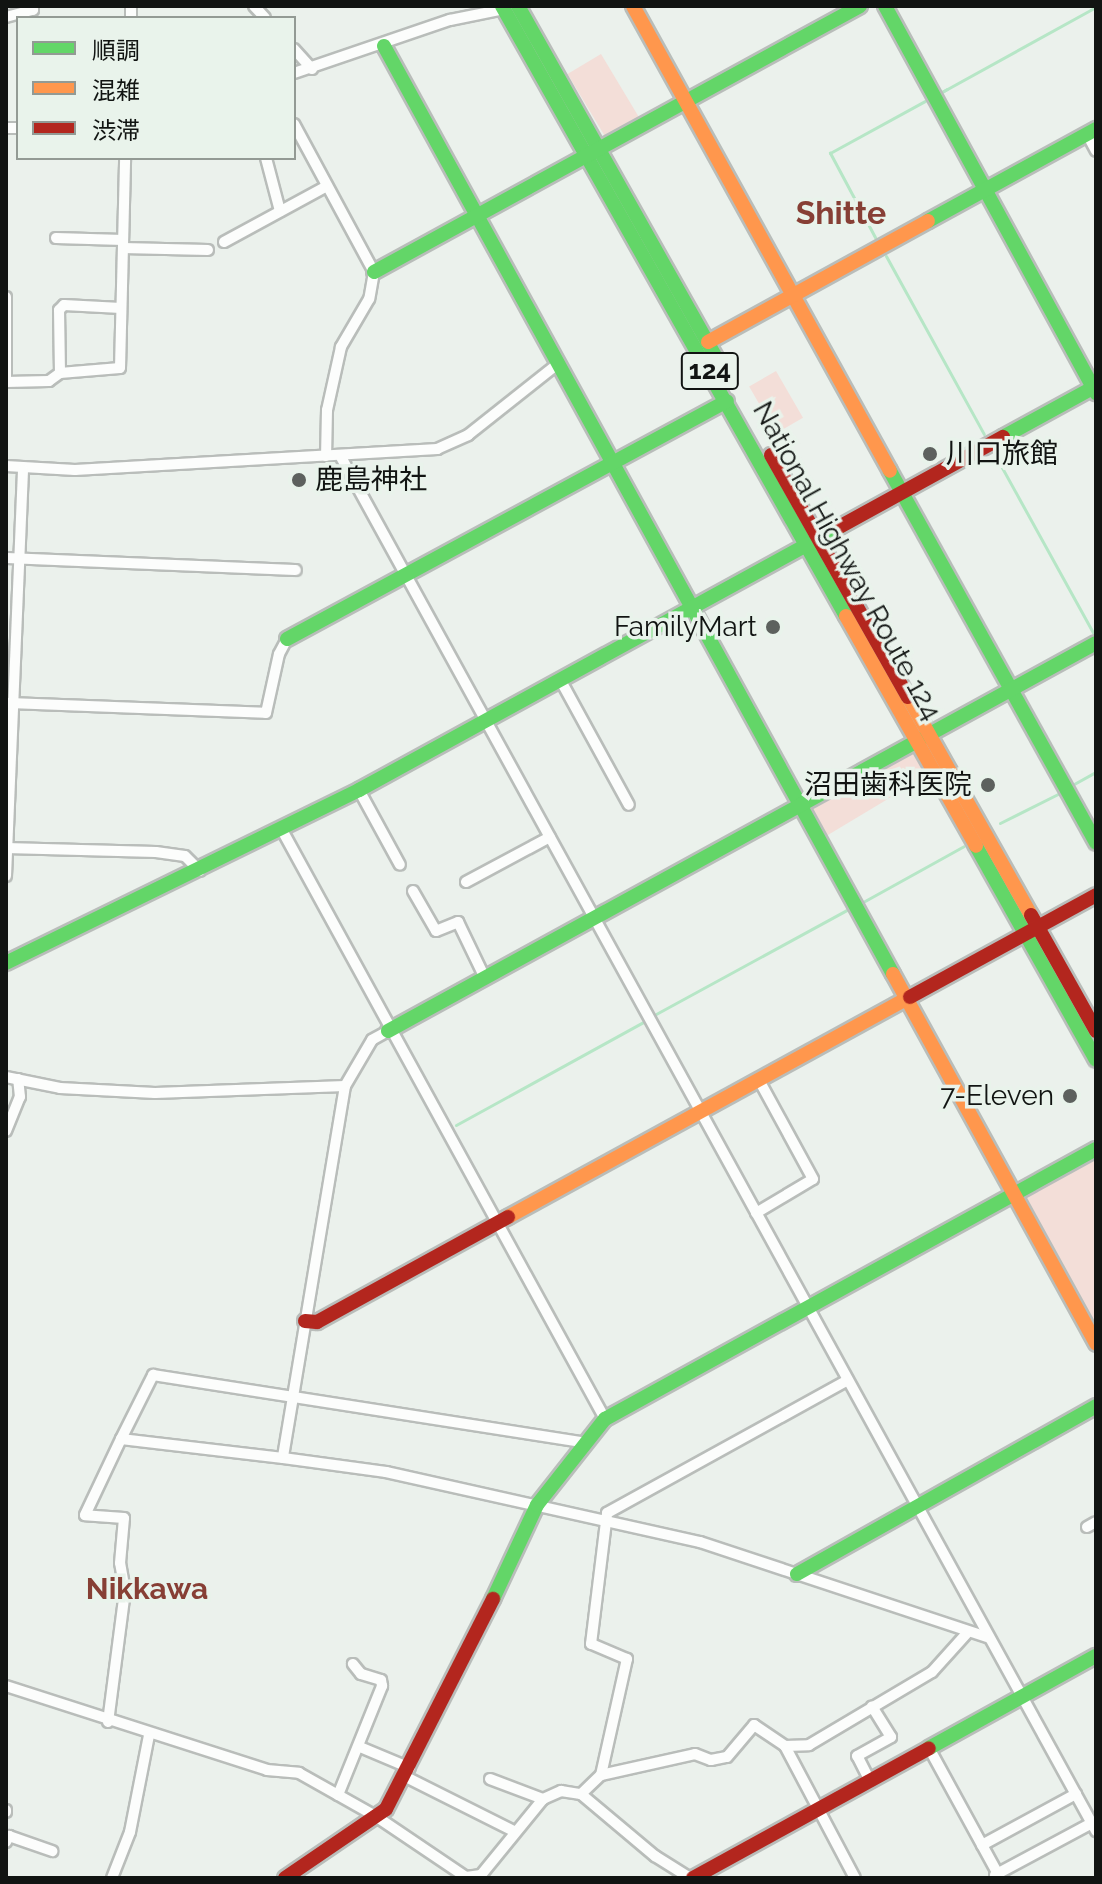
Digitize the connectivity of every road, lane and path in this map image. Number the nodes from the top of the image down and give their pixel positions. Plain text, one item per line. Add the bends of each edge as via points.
1 (32, 6) edge
2 (633, 6) edge
3 (860, 6) edge
4 (885, 6) edge
5 (508, 7) edge
6 (6, 17) edge
7 (384, 46) junction
8 (296, 51) edge
9 (312, 69) junction
10 (296, 73) edge
11 (686, 102) junction
12 (296, 128) edge
13 (1092, 131) edge
14 (1096, 151) edge
15 (594, 153) junction
16 (125, 160) edge
17 (267, 160) edge
18 (327, 186) junction
19 (984, 191) junction
20 (280, 211) junction
21 (478, 216) junction
22 (56, 238) dead end
23 (224, 242) dead end
24 (123, 244) junction
25 (208, 250) dead end
26 (374, 272) junction
27 (793, 295) junction
28 (6, 297) edge
29 (121, 308) junction
30 (708, 342) junction
31 (559, 363) junction
32 (60, 373) junction
33 (6, 382) edge
34 (1095, 389) edge
35 (727, 401) junction
36 (326, 456) junction
37 (341, 457) junction
38 (613, 462) junction
39 (6, 466) edge
40 (23, 470) junction
41 (903, 492) junction
42 (813, 541) junction
43 (6, 558) edge
44 (20, 558) junction
45 (296, 570) dead end
46 (406, 576) junction
47 (693, 607) junction
48 (287, 639) joint
49 (1096, 643) edge
50 (561, 681) junction
51 (1011, 689) junction
52 (9, 703) edge
53 (487, 721) junction
54 (925, 738) junction
55 (359, 790) junction
56 (801, 804) junction
57 (629, 805) dead end
58 (282, 830) junction
59 (550, 837) junction
60 (1096, 843) edge
61 (7, 848) edge
62 (400, 865) dead end
63 (200, 871) junction
64 (6, 876) edge
65 (466, 882) dead end
66 (413, 891) dead end
67 (1096, 895) edge
68 (594, 919) junction
69 (1032, 930) junction
70 (6, 963) edge
71 (485, 978) junction
72 (907, 999) junction
73 (388, 1031) junction
74 (1096, 1031) edge
75 (1096, 1060) edge
76 (6, 1077) edge
77 (18, 1079) junction
78 (759, 1080) junction
79 (345, 1086) junction
80 (701, 1112) junction
81 (6, 1131) edge
82 (1096, 1149) edge
83 (1014, 1194) junction
84 (756, 1213) junction
85 (497, 1224) junction
86 (808, 1307) junction
87 (305, 1321) junction
88 (1096, 1344) edge
89 (848, 1380) junction
90 (293, 1398) junction
91 (1096, 1406) edge
92 (605, 1419) junction
93 (121, 1439) junction
94 (587, 1443) junction
95 (283, 1458) junction
96 (537, 1505) junction
97 (917, 1505) junction
98 (608, 1520) junction
99 (797, 1574) junction
100 (968, 1632) junction
101 (988, 1637) junction
102 (1096, 1656) edge
103 (353, 1664) dead end
104 (6, 1686) edge
105 (1022, 1696) junction
106 (872, 1707) junction
107 (108, 1722) junction
108 (149, 1735) junction
109 (785, 1746) junction
110 (360, 1747) junction
111 (929, 1748) junction
112 (408, 1772) junction
113 (601, 1775) junction
114 (490, 1779) dead end
115 (870, 1781) junction
116 (581, 1794) junction
117 (1076, 1794) junction
118 (338, 1795) junction
119 (543, 1799) junction
120 (817, 1811) junction
121 (377, 1817) junction
122 (1094, 1827) edge
123 (514, 1831) junction
124 (6, 1842) edge
125 (982, 1845) junction
126 (52, 1851) dead end
127 (995, 1875) edge
128 (112, 1878) edge
129 (285, 1878) edge
130 (466, 1878) edge
131 (691, 1878) edge
132 (855, 1878) edge

1 - 6 street via 33,10
2 - 11 main road
3 - 11 main road
4 - 19 main road
5 - 7 street via 450,20
5 - 15 main road, National Highway Route 124 / 124
7 - 9 street
7 - 21 main road
8 - 9 street
9 - 10 street
11 - 15 main road
11 - 27 main road
12 - 18 street
13 - 14 street
13 - 19 main road
15 - 21 main road
15 - 30 main road, National Highway Route 124 / 124
15 - 35 main road, National Highway Route 124 / 124
16 - 24 street
17 - 20 street
18 - 20 street
18 - 26 street
19 - 27 main road
19 - 34 main road
20 - 23 street
21 - 26 main road
21 - 31 main road
22 - 24 street
24 - 25 street
24 - 29 street
26 - 36 street via 369,299 341,347 327,410
27 - 30 main road
27 - 41 main road
28 - 33 street
29 - 32 street via 120,368
29 - 32 street via 64,305 59,310
30 - 42 main road, National Highway Route 124 / 124
31 - 37 street via 468,435 437,449
31 - 38 main road
32 - 33 street via 49,381
34 - 41 main road
35 - 38 main road
35 - 42 main road, National Highway Route 124 / 124
36 - 37 street
36 - 40 street
37 - 46 street
38 - 46 main road
38 - 47 main road
39 - 40 street
40 - 44 street
41 - 42 main road
41 - 51 main road
42 - 47 main road
42 - 54 main road, National Highway Route 124 / 124
43 - 44 street
44 - 45 street
44 - 52 street
46 - 48 main road
46 - 53 street
47 - 50 main road
47 - 56 main road
48 - 52 street via 266,713
49 - 51 main road
50 - 53 main road
50 - 57 street
51 - 54 main road
51 - 60 main road
52 - 61 street
53 - 55 main road
53 - 59 street
54 - 56 main road
54 - 69 main road, National Highway Route 124 / 124
55 - 58 main road
55 - 62 street
56 - 68 main road
56 - 72 main road
58 - 63 main road
58 - 73 street
59 - 65 street
59 - 68 street
61 - 63 street via 156,852 185,856
61 - 64 street
63 - 70 main road
66 - 71 street via 436,931 458,922
67 - 69 main road
68 - 71 main road
68 - 80 street
69 - 72 main road
69 - 74 main road, National Highway Route 124 / 124
69 - 75 main road, National Highway Route 124 / 124
71 - 73 main road
72 - 78 main road
72 - 83 main road
73 - 79 street via 372,1040
73 - 85 street
76 - 77 street
77 - 79 street via 60,1088 155,1093
77 - 81 street via 20,1097
78 - 80 main road
78 - 84 street via 813,1179
79 - 87 street
80 - 84 street
80 - 85 main road
82 - 83 main road
83 - 86 main road
83 - 88 main road
84 - 86 street
85 - 87 main road via 317,1322
85 - 92 street
86 - 89 street
86 - 92 main road
87 - 90 street
89 - 97 street
89 - 98 street via 607,1513
90 - 93 street via 153,1375
90 - 94 street
90 - 95 street
91 - 97 main road
92 - 94 main road
93 - 95 street
93 - 107 street via 85,1515 124,1518 120,1563 125,1591
94 - 96 main road
95 - 96 street via 386,1472
96 - 98 street
96 - 112 main road
97 - 99 main road
97 - 101 street
98 - 99 street via 700,1542
98 - 113 street via 591,1644 627,1659
99 - 100 street
100 - 101 street
100 - 106 street via 932,1672
101 - 105 street
102 - 105 main road
103 - 110 street via 361,1674 381,1680 382,1686
104 - 107 street
105 - 111 main road
105 - 117 street
106 - 109 street via 809,1745
106 - 115 street via 891,1737 857,1756
107 - 108 street
108 - 118 street via 267,1770 299,1773
108 - 128 street via 130,1832
109 - 113 street via 754,1725 727,1757 711,1760 695,1754
109 - 120 street
110 - 112 street
110 - 118 street
111 - 115 main road
111 - 125 street
112 - 121 main road
112 - 123 street
113 - 116 street
114 - 119 street
115 - 120 main road
116 - 119 street via 561,1791
116 - 131 street via 655,1856
117 - 122 street
117 - 125 street
118 - 121 street
119 - 123 street
120 - 131 main road
120 - 132 street
121 - 129 main road
121 - 130 street
122 - 127 street
123 - 130 street via 481,1875
124 - 126 street via 9,1836
125 - 127 street

